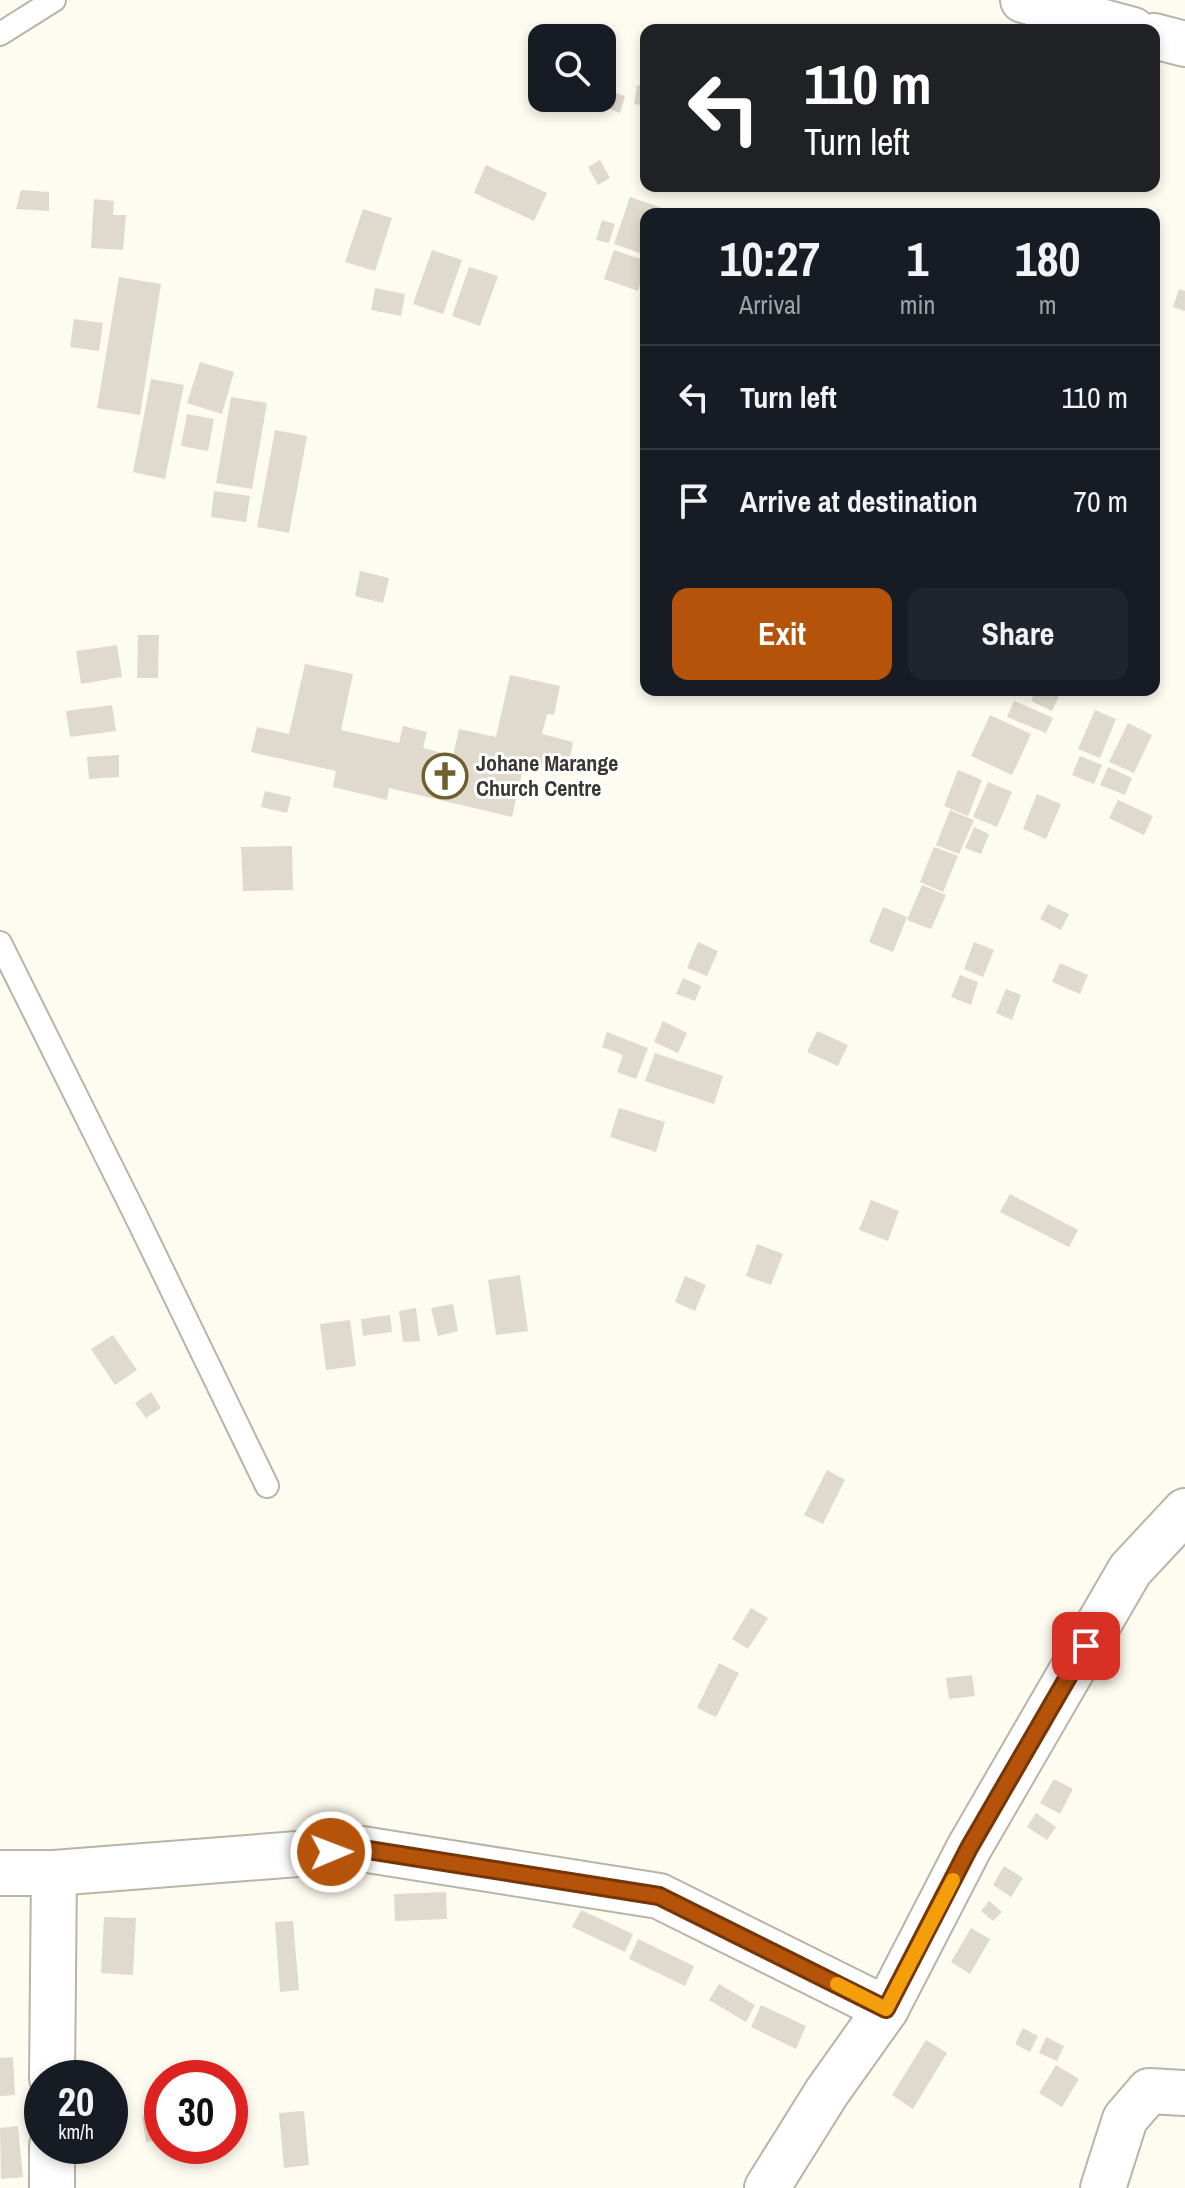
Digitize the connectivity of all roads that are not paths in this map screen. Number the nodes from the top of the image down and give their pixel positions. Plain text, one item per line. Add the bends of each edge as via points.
1 (54, 0) edge
2 (1023, 0) edge
3 (1111, 24) edge
4 (0, 34) edge
5 (1160, 38) edge
6 (1185, 44) edge
7 (0, 943) edge
8 (267, 1486) dead end
9 (1185, 1511) edge
10 (0, 1873) edge
11 (54, 1873) junction
12 (886, 2009) junction
13 (52, 2060) edge
14 (1185, 2093) edge
15 (52, 2164) edge
16 (52, 2188) edge
17 (767, 2188) edge
18 (1103, 2188) edge

1 - 4 lane
2 - 3 street
5 - 6 street
7 - 8 lane
9 - 12 street via 1130,1570 969,1848
10 - 11 street
11 - 12 street via 362,1849 659,1896
11 - 13 street
12 - 17 street
14 - 18 street via 1149,2091 1125,2119
15 - 16 street

